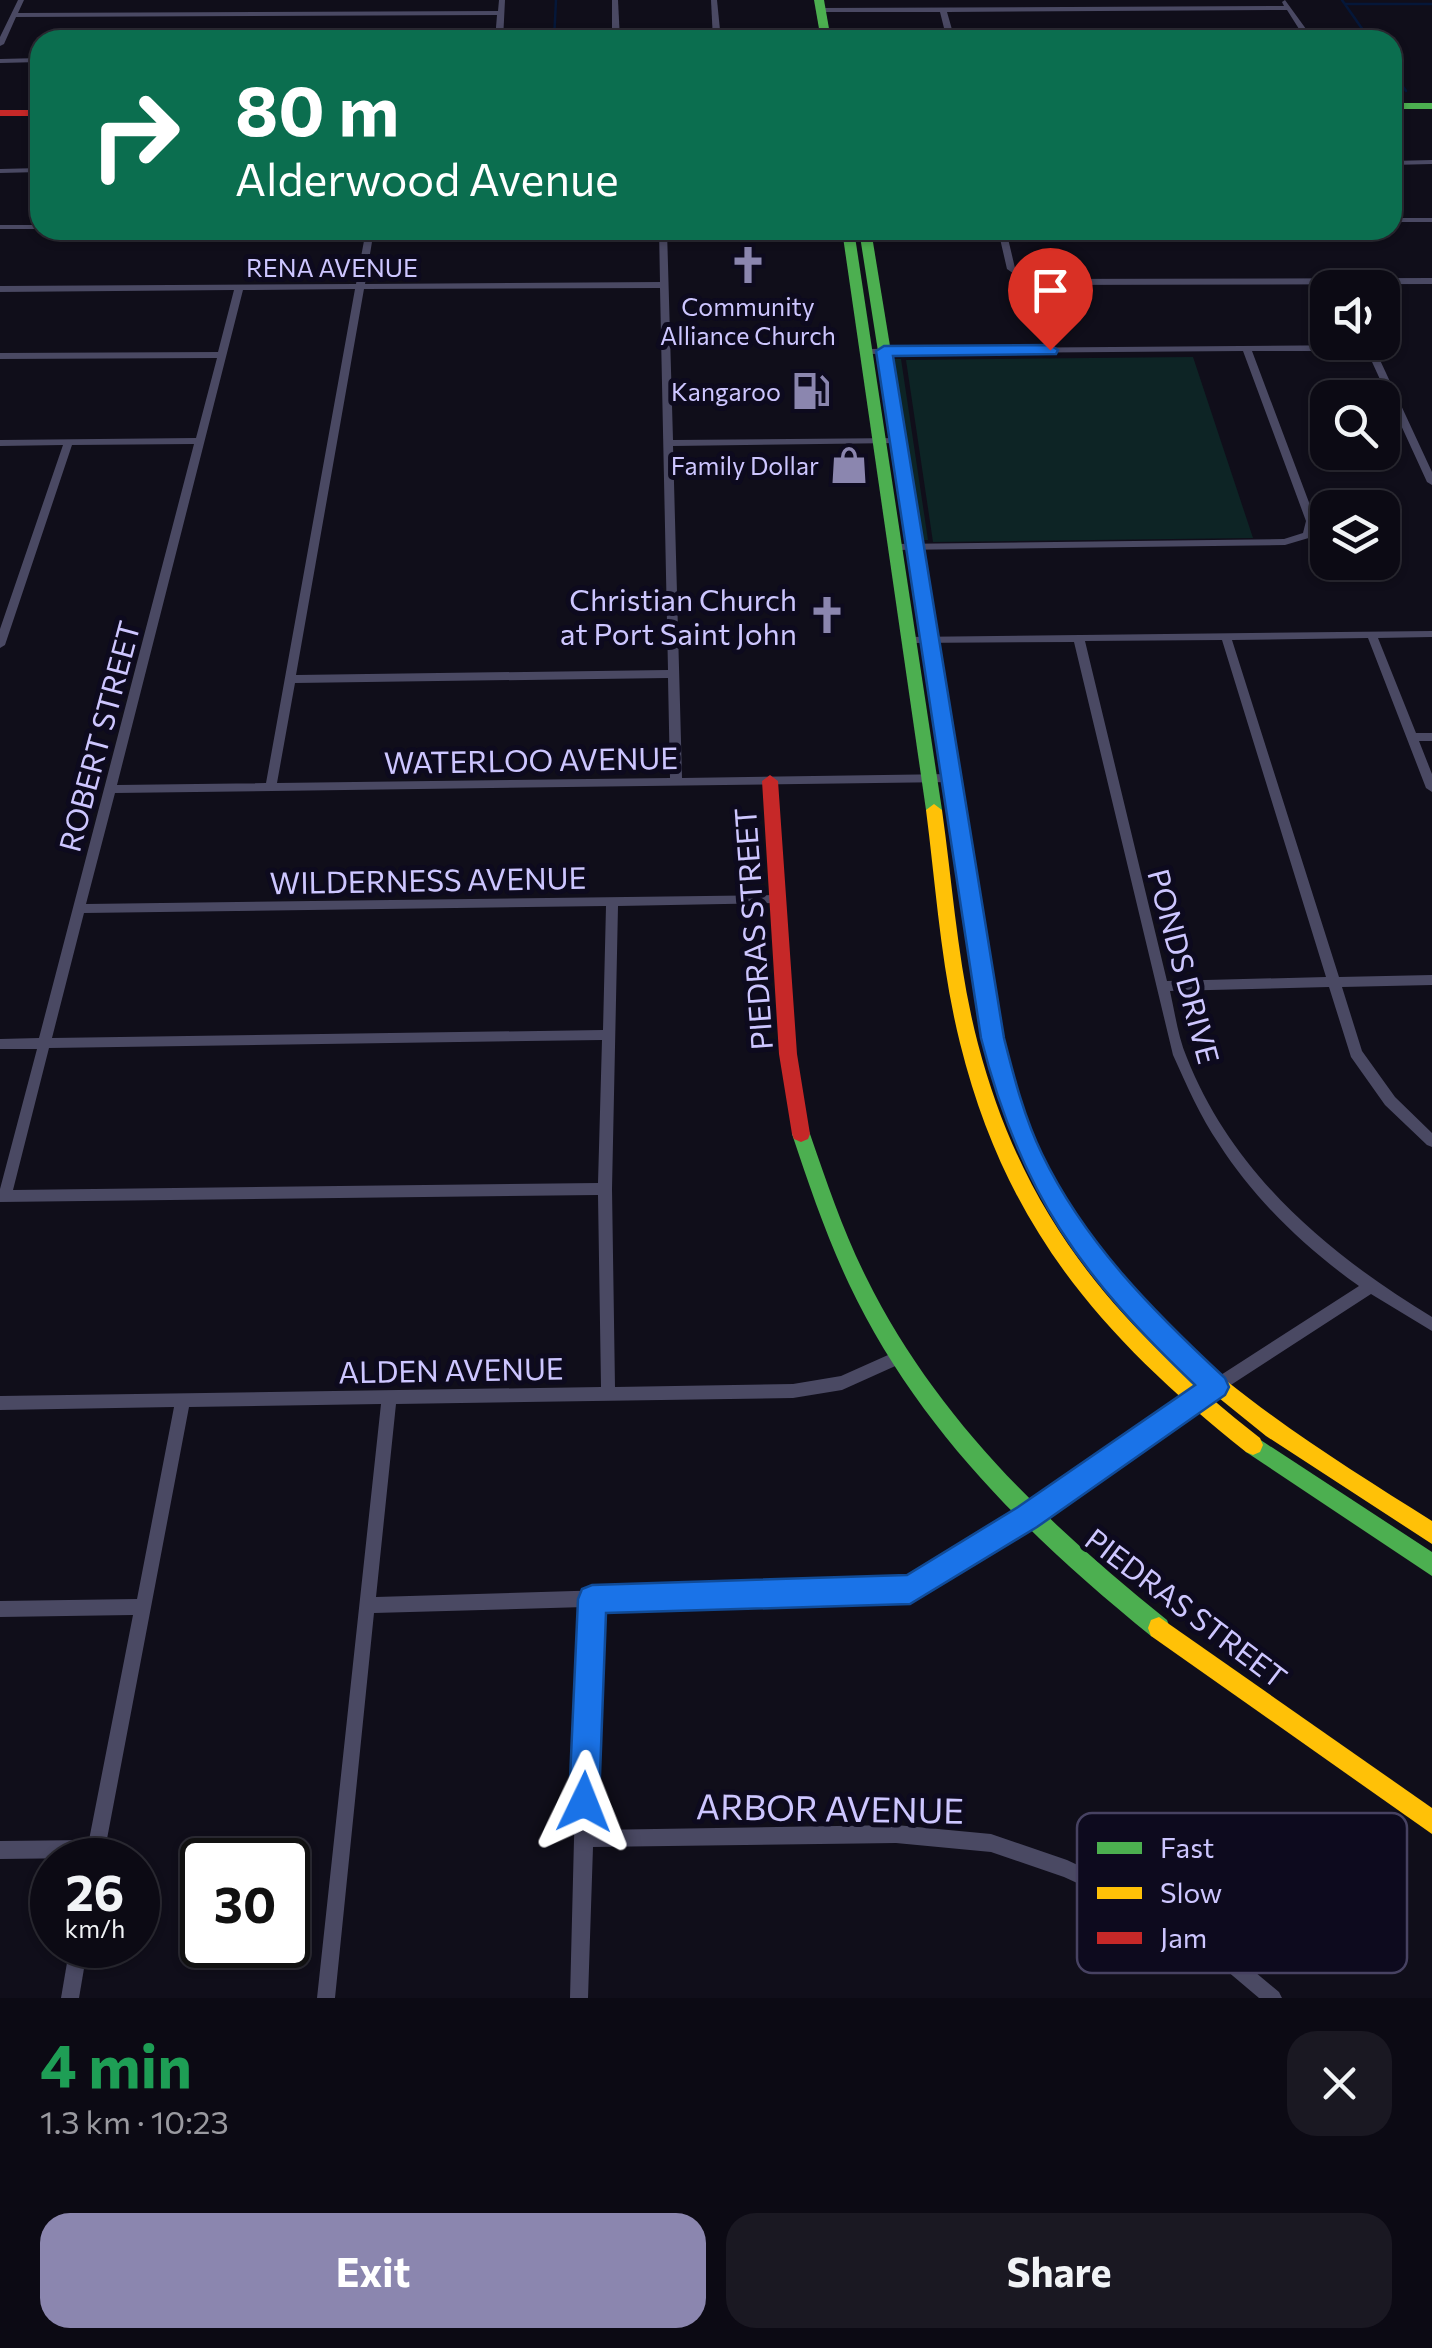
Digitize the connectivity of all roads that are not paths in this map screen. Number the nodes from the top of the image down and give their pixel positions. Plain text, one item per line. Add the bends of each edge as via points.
1 (21, 0) edge
2 (502, 0) edge
3 (615, 0) edge
4 (714, 0) edge
5 (1286, 4) edge
6 (820, 5) edge
7 (943, 8) junction
8 (501, 13) junction
9 (13, 16) junction
10 (500, 30) edge
11 (616, 30) edge
12 (716, 30) edge
13 (824, 30) edge
14 (948, 30) edge
15 (1303, 30) edge
16 (0, 44) edge
17 (0, 60) edge
18 (30, 60) edge
19 (1402, 106) edge
20 (1432, 106) edge
21 (0, 113) edge
22 (30, 113) edge
23 (1402, 162) edge
24 (1432, 162) edge
25 (0, 170) edge
26 (30, 170) edge
27 (1402, 220) edge
28 (1429, 220) edge
29 (30, 227) edge
30 (0, 228) edge
31 (1432, 232) edge
32 (368, 240) edge
33 (662, 240) edge
34 (850, 240) edge
35 (866, 240) edge
36 (1004, 240) edge
37 (1432, 281) edge
38 (1400, 282) edge
39 (664, 285) junction
40 (1310, 285) edge
41 (239, 288) junction
42 (358, 288) junction
43 (0, 289) edge
44 (1310, 347) edge
45 (1247, 350) junction
46 (875, 351) junction
47 (220, 355) junction
48 (0, 356) edge
49 (1376, 360) edge
50 (889, 440) junction
51 (199, 441) junction
52 (0, 443) edge
53 (68, 443) junction
54 (668, 444) junction
55 (1432, 482) edge
56 (895, 547) junction
57 (916, 547) junction
58 (1432, 634) edge
59 (1372, 635) junction
60 (1226, 636) junction
61 (1079, 639) junction
62 (908, 640) junction
63 (930, 640) junction
64 (0, 645) edge
65 (673, 674) junction
66 (290, 679) junction
67 (1412, 737) junction
68 (1432, 737) edge
69 (952, 778) junction
70 (929, 779) junction
71 (676, 782) junction
72 (770, 782) junction
73 (271, 786) junction
74 (1432, 788) edge
75 (110, 789) junction
76 (779, 900) junction
77 (612, 902) junction
78 (78, 909) junction
79 (1432, 980) edge
80 (1334, 983) junction
81 (1162, 986) junction
82 (986, 992) junction
83 (961, 993) junction
84 (608, 1036) junction
85 (45, 1043) junction
86 (0, 1044) edge
87 (1432, 1140) edge
88 (605, 1188) junction
89 (2, 1196) edge
90 (1368, 1288) junction
91 (1432, 1325) edge
92 (897, 1358) junction
93 (1215, 1387) junction
94 (608, 1393) junction
95 (389, 1398) junction
96 (184, 1400) junction
97 (0, 1402) edge
98 (1196, 1404) junction
99 (1028, 1517) junction
100 (1432, 1532) edge
101 (1432, 1564) edge
102 (592, 1599) junction
103 (368, 1605) junction
104 (141, 1606) junction
105 (0, 1608) edge
106 (1432, 1822) edge
107 (98, 1838) edge
108 (582, 1839) junction
109 (0, 1850) edge
110 (30, 1852) edge
111 (1077, 1874) edge
112 (75, 1968) edge
113 (1244, 1973) edge
114 (70, 1998) edge
115 (326, 1998) edge
116 (579, 1998) edge
117 (1274, 1998) edge

1 - 9 street
2 - 8 street
3 - 11 street
4 - 12 street
5 - 7 street
5 - 15 street
6 - 7 street
6 - 13 main road
7 - 14 street
8 - 9 street
8 - 10 street
9 - 16 street
17 - 18 street
19 - 20 main road
21 - 22 main road
23 - 24 street
25 - 26 street
27 - 28 street
28 - 31 street
29 - 30 street
32 - 42 street
33 - 39 street
34 - 46 main road
35 - 46 main road
36 - 40 street via 1011,269 1030,282
37 - 38 street
39 - 42 street, RENA AVENUE
39 - 54 street
41 - 42 street, RENA AVENUE
41 - 43 street, RENA AVENUE
41 - 47 street, ROBERT STREET
42 - 66 street
44 - 45 street
45 - 46 street
45 - 57 street via 1311,521 1308,536 1285,542
46 - 50 main road
47 - 48 street
47 - 51 street, ROBERT STREET
49 - 55 street
50 - 54 street
50 - 56 main road
50 - 57 main road
51 - 53 street
51 - 75 street, ROBERT STREET
52 - 53 street
53 - 64 street
54 - 65 street
56 - 57 street
56 - 62 main road
57 - 63 main road
58 - 59 street
59 - 60 street
59 - 67 street
60 - 61 street
60 - 80 street
61 - 63 street
61 - 81 street, PONDS DRIVE
62 - 63 street
62 - 70 main road
63 - 69 main road
65 - 66 street
65 - 71 street
66 - 73 street
67 - 68 street
67 - 74 street
69 - 70 street, WATERLOO AVENUE
69 - 82 main road
70 - 72 street, WATERLOO AVENUE
70 - 83 main road
71 - 72 street, WATERLOO AVENUE
71 - 73 street, WATERLOO AVENUE
72 - 76 main road, PIEDRAS STREET
73 - 75 street, WATERLOO AVENUE
75 - 78 street, ROBERT STREET
76 - 77 street, WILDERNESS AVENUE
76 - 92 main road, PIEDRAS STREET via 789,1072 799,1129 835,1236
77 - 78 street, WILDERNESS AVENUE
77 - 84 street
78 - 85 street, ROBERT STREET
79 - 80 street
80 - 81 street
80 - 87 street via 1356,1053 1390,1102
81 - 90 street, PONDS DRIVE via 1198,1102 1233,1157 1312,1243
82 - 83 street
82 - 93 main road via 1014,1117 1052,1199 1110,1282
83 - 98 main road via 976,1081 1024,1200 1108,1319
84 - 85 street
84 - 88 street
85 - 86 street
85 - 89 street, ROBERT STREET
88 - 89 street
88 - 94 street
90 - 91 street, PONDS DRIVE
90 - 93 street
92 - 94 street, ALDEN AVENUE via 842,1384 793,1390
92 - 99 main road, PIEDRAS STREET
93 - 98 street
93 - 100 main road
94 - 95 street, ALDEN AVENUE
95 - 96 street, ALDEN AVENUE
95 - 103 street
96 - 97 street, ALDEN AVENUE
96 - 104 street
98 - 99 street
98 - 101 main road via 1302,1482
99 - 102 street via 910,1589
99 - 106 main road, PIEDRAS STREET via 1124,1601
102 - 103 street
102 - 108 street
103 - 115 street
104 - 105 street
104 - 107 street
108 - 111 street, ARBOR AVENUE via 896,1834 991,1843
108 - 116 street
109 - 110 street
112 - 114 street
113 - 117 street, ARBOR AVENUE

